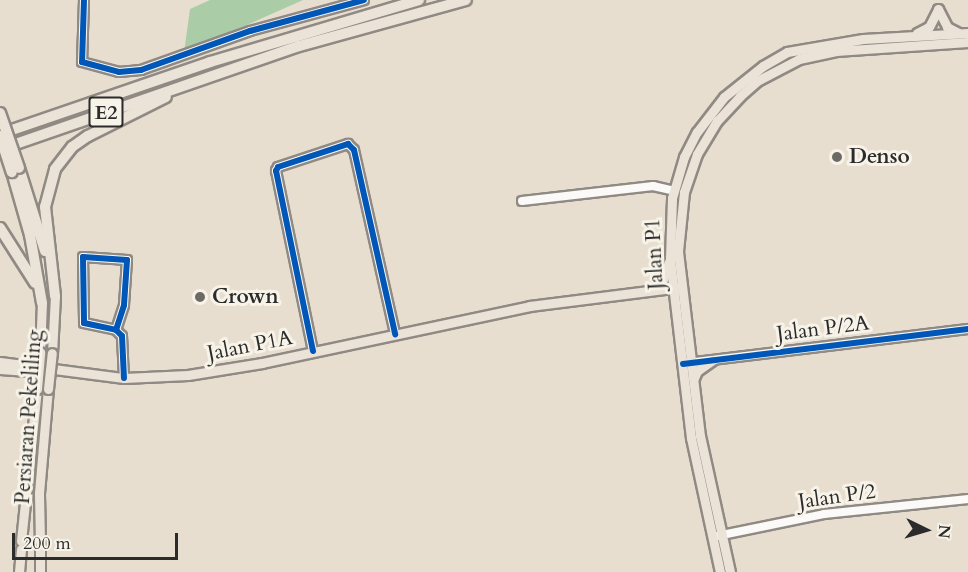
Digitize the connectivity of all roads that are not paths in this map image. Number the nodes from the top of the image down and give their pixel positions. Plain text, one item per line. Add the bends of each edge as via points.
1 (84, 0) edge
2 (364, 0) edge
3 (419, 0) edge
4 (466, 0) edge
5 (937, 5) edge
6 (964, 33) edge
7 (906, 37) junction
8 (939, 40) junction
9 (968, 42) edge
10 (212, 74) junction
11 (0, 113) edge
12 (0, 135) edge
13 (0, 149) edge
14 (15, 170) junction
15 (674, 191) junction
16 (522, 201) dead end
17 (0, 228) edge
18 (670, 259) junction
19 (678, 287) junction
20 (649, 291) junction
21 (55, 296) junction
22 (42, 303) junction
23 (676, 307) junction
24 (968, 329) edge
25 (116, 330) junction
26 (394, 334) junction
27 (690, 350) junction
28 (313, 351) junction
29 (712, 360) junction
30 (0, 362) edge
31 (687, 363) junction
32 (0, 369) edge
33 (62, 372) junction
34 (124, 378) junction
35 (693, 379) junction
36 (968, 499) edge
37 (717, 536) junction
38 (19, 572) edge
39 (40, 572) edge
40 (720, 572) edge
41 (730, 572) edge

1 - 2 street via 82,62 119,72 141,70 250,32
3 - 12 highway, E2 via 210,62
4 - 10 highway, E2 via 331,36
5 - 6 main road via 944,23
5 - 7 main road via 930,27
5 - 8 main road
6 - 8 main road, Jalan P1
7 - 8 main road, Jalan P1
7 - 15 main road, Jalan P1 via 817,45 787,52 763,66 724,97 704,122 684,157
8 - 9 main road, Jalan P1
8 - 19 main road, Jalan P1 via 817,54 777,69 740,96 710,132 690,171 679,232
10 - 13 highway, E2
10 - 21 highway via 88,136 62,157 45,198
11 - 14 highway, bridge
12 - 14 highway, bridge
14 - 21 highway
14 - 22 highway
15 - 16 street via 653,186
15 - 18 main road, Jalan P1 via 668,234
17 - 22 highway via 30,271
18 - 19 main road, Jalan P1
18 - 20 main road via 665,275
19 - 20 main road, Jalan P1A
19 - 23 main road, Jalan P1
19 - 27 main road, Jalan P1
20 - 23 main road via 665,294
20 - 26 main road, Jalan P1A via 530,306
21 - 39 main road, Persiaran Pekeliling, bridge via 39,493
22 - 38 main road, Persiaran Pekeliling, bridge
23 - 31 main road, Jalan P1
24 - 29 street, Jalan P/2A
25 - 25 street via 84,323 83,257 127,260 124,305
25 - 34 street via 123,342
26 - 28 main road, Jalan P1A
26 - 28 street via 354,150 348,144 278,167 276,171
27 - 29 main road
27 - 31 main road, Jalan P1
28 - 34 main road, Jalan P1A via 225,370
29 - 31 street, Jalan P/2A
29 - 35 main road
30 - 33 main road, Jalan P1A
31 - 35 main road, Jalan P1
31 - 37 main road, Jalan P1 via 691,438
32 - 33 main road
33 - 34 main road, Jalan P1A
35 - 37 main road, Jalan P1
36 - 37 street, Jalan P/2 via 824,514
37 - 40 main road, Jalan P1
37 - 41 main road, Jalan P1

